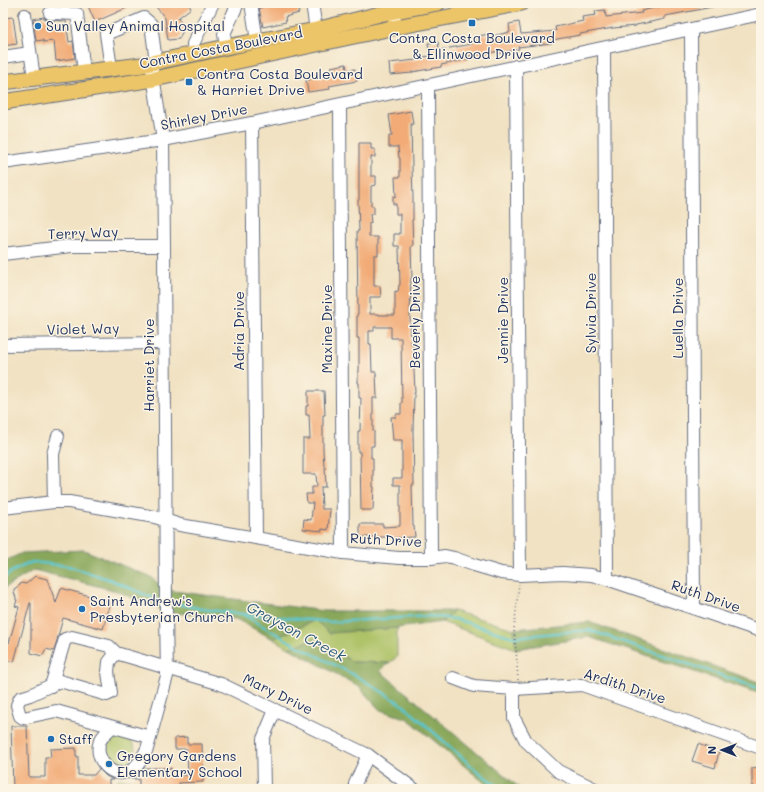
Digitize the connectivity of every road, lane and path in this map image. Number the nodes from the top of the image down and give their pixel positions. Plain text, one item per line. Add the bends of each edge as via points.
1 (213, 3) edge
2 (238, 3) edge
3 (251, 3) edge
4 (312, 3) edge
5 (438, 3) edge
6 (522, 3) edge
7 (500, 5) edge
8 (386, 8) edge
9 (50, 13) dead end
10 (761, 14) edge
11 (25, 15) dead end
12 (390, 28) junction
13 (691, 29) junction
14 (316, 30) junction
15 (257, 41) junction
16 (226, 47) junction
17 (604, 48) junction
18 (30, 53) junction
19 (194, 54) junction
20 (3, 57) edge
21 (153, 63) junction
22 (516, 66) junction
23 (111, 68) junction
24 (84, 72) junction
25 (34, 78) junction
26 (154, 80) junction
27 (3, 82) edge
28 (428, 86) junction
29 (3, 102) edge
30 (340, 105) junction
31 (252, 123) junction
32 (163, 140) junction
33 (3, 163) edge
34 (164, 246) junction
35 (3, 254) edge
36 (164, 343) junction
37 (3, 345) edge
38 (58, 436) dead end
39 (54, 502) junction
40 (3, 508) edge
41 (166, 521) junction
42 (256, 538) junction
43 (343, 553) junction
44 (431, 558) junction
45 (520, 575) junction
46 (607, 579) junction
47 (694, 608) junction
48 (761, 631) edge
49 (116, 653) junction
50 (167, 667) junction
51 (453, 678) dead end
52 (51, 686) junction
53 (516, 690) junction
54 (275, 710) junction
55 (112, 727) junction
56 (150, 737) junction
57 (761, 748) edge
58 (368, 754) junction
59 (264, 789) edge
60 (355, 789) edge
61 (414, 789) edge
62 (595, 789) edge

1 - 19 street via 193,44
2 - 16 street via 224,34
3 - 15 street
4 - 14 street
5 - 8 main road, Contra Costa Boulevard
6 - 7 main road, Contra Costa Boulevard
7 - 12 main road, Contra Costa Boulevard
8 - 12 street
8 - 14 main road, Contra Costa Boulevard
9 - 24 street via 77,14
10 - 13 street, Shirley Drive
11 - 18 street
12 - 26 main road, Contra Costa Boulevard
13 - 17 street, Shirley Drive
13 - 47 street, Luella Drive
14 - 15 main road, Contra Costa Boulevard
15 - 16 main road, Contra Costa Boulevard
16 - 19 main road, Contra Costa Boulevard
17 - 22 street, Shirley Drive
17 - 46 street, Sylvia Drive
18 - 20 street
18 - 25 street
19 - 21 main road, Contra Costa Boulevard
21 - 23 main road, Contra Costa Boulevard
21 - 23 street, Harriet Drive via 150,24 144,18 106,34
21 - 26 street, Harriet Drive
22 - 28 street, Shirley Drive
22 - 45 street, Jennie Drive
23 - 24 main road, Contra Costa Boulevard
24 - 25 main road, Contra Costa Boulevard
25 - 27 main road, Contra Costa Boulevard
26 - 29 main road, Contra Costa Boulevard
26 - 32 street, Harriet Drive
28 - 30 street, Shirley Drive
28 - 44 street, Beverly Drive
30 - 31 street, Shirley Drive
30 - 43 street, Maxine Drive
31 - 32 street, Shirley Drive
31 - 42 street, Adria Drive
32 - 33 street, Shirley Drive
32 - 34 street, Harriet Drive
34 - 35 street, Terry Way via 71,246
34 - 36 street, Harriet Drive
36 - 37 street, Violet Way
36 - 41 street, Harriet Drive
38 - 39 street via 53,454
39 - 40 street, Ruth Drive
39 - 41 street, Ruth Drive via 69,502
41 - 42 street, Ruth Drive
41 - 50 street, Harriet Drive
42 - 43 street, Ruth Drive
43 - 44 street, Ruth Drive
44 - 45 street, Ruth Drive via 445,556 501,573
45 - 46 street, Ruth Drive via 563,573
45 - 53 path via 514,629
46 - 47 street, Ruth Drive
47 - 48 street, Ruth Drive
49 - 50 street, Mary Drive
49 - 52 street, Mary Drive via 109,646 72,636 65,639
49 - 52 street via 109,662 111,693 107,695 60,681
50 - 54 street, Mary Drive via 221,684
50 - 56 street, Harriet Drive via 167,676
51 - 53 street, Ardith Drive via 474,686
52 - 55 street via 20,698 17,705 20,716 27,718 56,711
53 - 57 street, Ardith Drive via 582,685
53 - 62 street via 514,718 526,741 558,771
54 - 58 street, Mary Drive
54 - 59 street via 263,739
55 - 56 street
55 - 56 street via 101,739 98,750 104,765 118,772 130,771 138,764 143,758
58 - 60 street
58 - 61 street, Mary Drive

